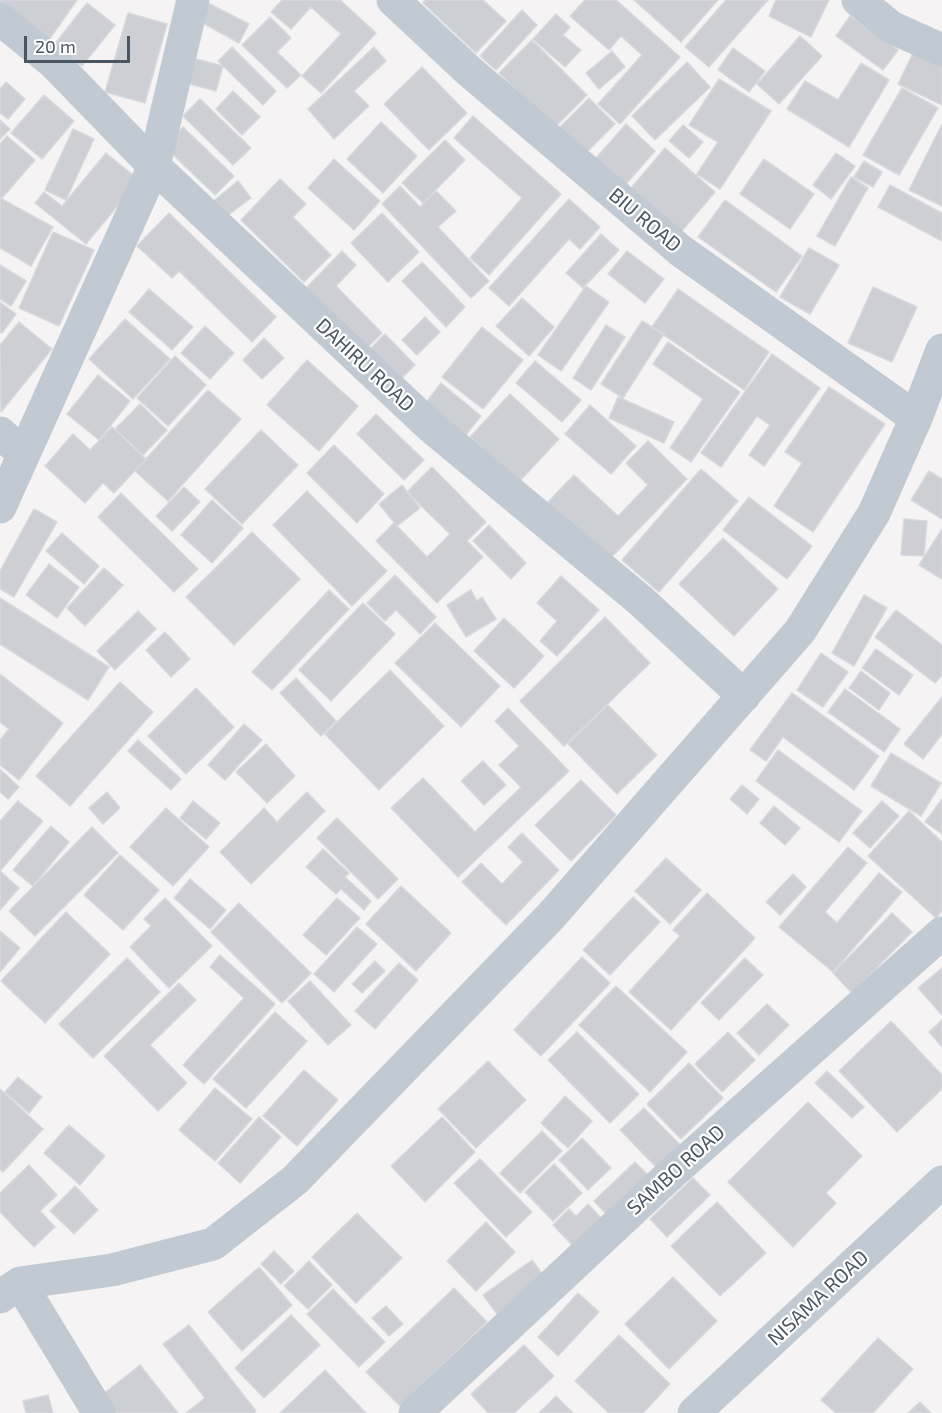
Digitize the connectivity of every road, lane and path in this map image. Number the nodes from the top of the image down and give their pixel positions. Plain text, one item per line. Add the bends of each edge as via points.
1 (193, 0) edge
2 (393, 0) edge
3 (858, 0) edge
4 (0, 19) edge
5 (942, 50) edge
6 (154, 166) junction
7 (942, 350) edge
8 (916, 417) junction
9 (0, 433) edge
10 (24, 454) junction
11 (0, 507) edge
12 (744, 696) junction
13 (942, 933) edge
14 (942, 1182) edge
15 (10, 1290) edge
16 (99, 1413) edge
17 (415, 1413) edge
18 (694, 1413) edge

1 - 6 street
2 - 8 street, BIU ROAD via 469,71 681,251
3 - 5 street via 891,27
4 - 6 street, DAHIRU ROAD via 54,63
6 - 10 street
6 - 12 street, DAHIRU ROAD via 429,425 640,601
7 - 8 street
8 - 12 street via 874,513 800,631
9 - 10 street
10 - 11 street
12 - 15 street via 551,916 295,1180 213,1244 112,1270
13 - 17 street, SAMBO ROAD via 671,1174
14 - 18 street, NISAMA ROAD
15 - 16 street

